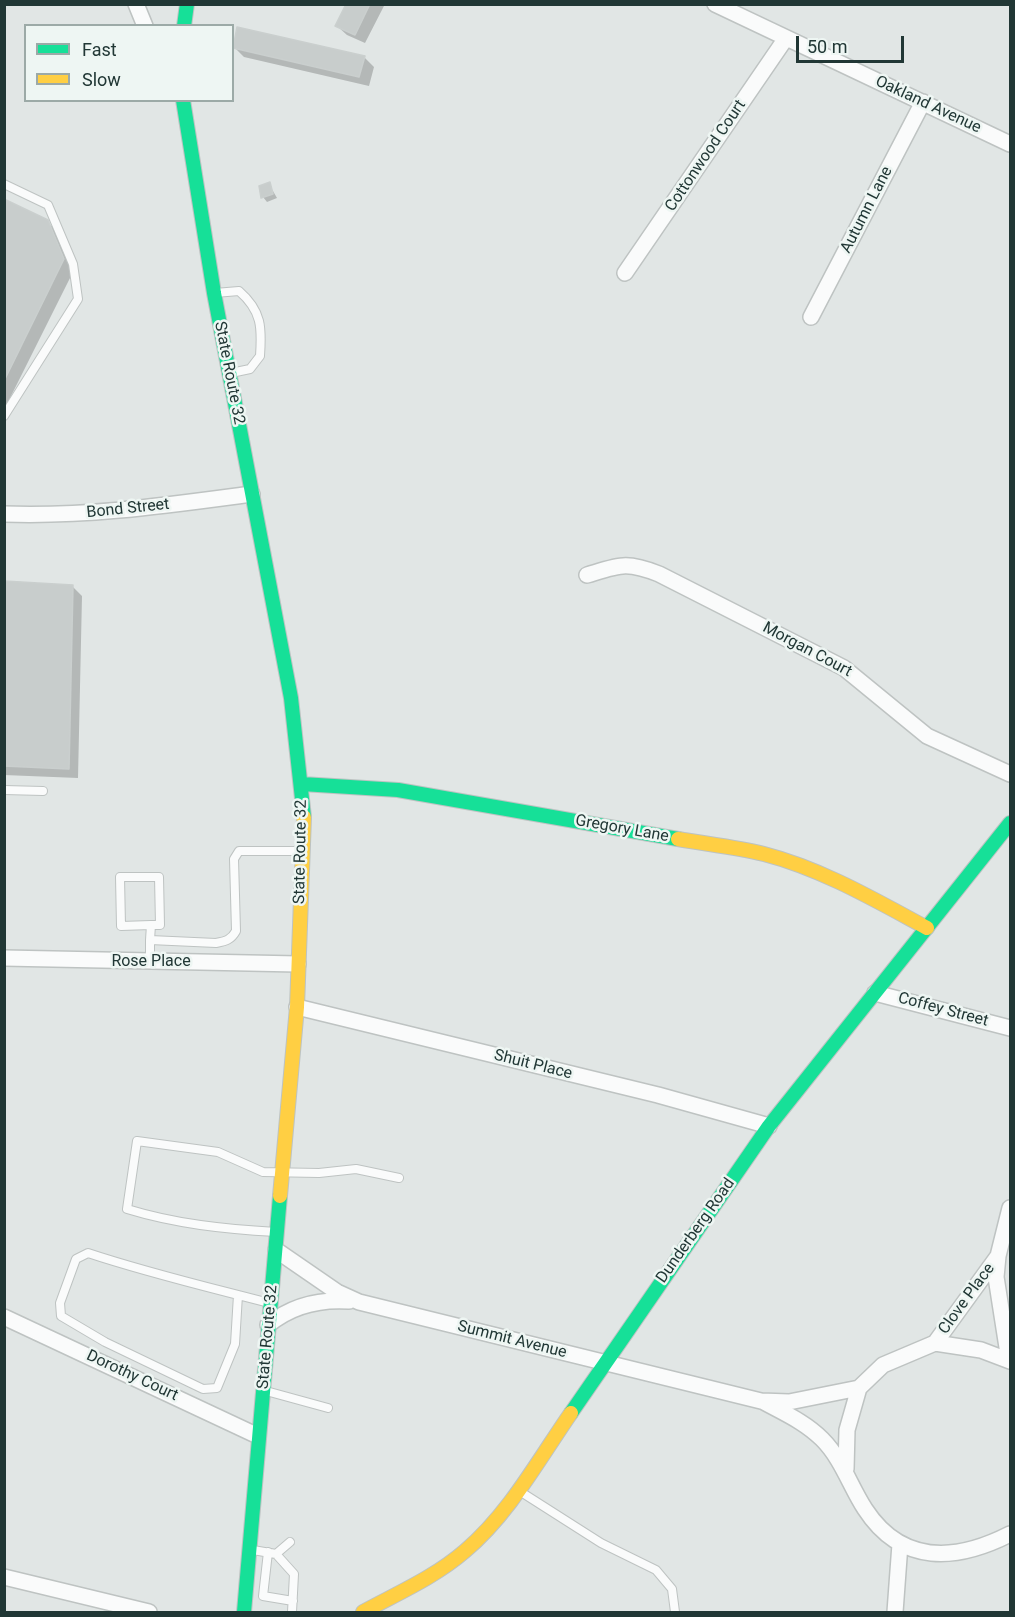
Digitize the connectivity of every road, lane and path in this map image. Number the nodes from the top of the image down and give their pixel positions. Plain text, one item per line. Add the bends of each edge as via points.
1 (136, 4) edge
2 (187, 4) edge
3 (715, 4) edge
4 (144, 24) edge
5 (184, 24) edge
6 (786, 38) junction
7 (183, 102) edge
8 (923, 102) junction
9 (1011, 144) edge
10 (4, 184) edge
11 (625, 273) dead end
12 (214, 293) junction
13 (811, 317) dead end
14 (228, 374) junction
15 (4, 416) edge
16 (252, 494) junction
17 (4, 514) edge
18 (587, 575) dead end
19 (1011, 774) edge
20 (302, 784) junction
21 (4, 790) edge
22 (43, 791) dead end
23 (1011, 823) edge
24 (303, 850) junction
25 (151, 925) junction
26 (927, 928) junction
27 (150, 940) junction
28 (4, 958) edge
29 (150, 962) junction
30 (298, 964) junction
31 (875, 993) junction
32 (297, 1007) junction
33 (1011, 1028) edge
34 (769, 1126) junction
35 (281, 1174) junction
36 (399, 1178) dead end
37 (1011, 1208) edge
38 (277, 1232) junction
39 (276, 1250) junction
40 (998, 1256) junction
41 (238, 1295) junction
42 (359, 1302) junction
43 (270, 1303) junction
44 (6, 1321) edge
45 (268, 1325) junction
46 (936, 1343) junction
47 (1010, 1360) edge
48 (604, 1362) junction
49 (859, 1388) junction
50 (262, 1390) junction
51 (761, 1401) junction
52 (328, 1408) dead end
53 (258, 1436) junction
54 (846, 1469) junction
55 (518, 1490) junction
56 (1011, 1534) edge
57 (290, 1542) dead end
58 (900, 1544) junction
59 (249, 1550) junction
60 (272, 1553) junction
61 (4, 1577) edge
62 (293, 1601) junction
63 (148, 1612) edge
64 (244, 1612) edge
65 (292, 1612) edge
66 (363, 1612) edge
67 (675, 1612) edge
68 (895, 1612) edge

1 - 4 street
2 - 5 street
3 - 6 street, Oakland Avenue
6 - 8 street, Oakland Avenue
6 - 11 street, Cottonwood Court
7 - 12 street, State Route 32
8 - 9 street, Oakland Avenue
8 - 13 street, Autumn Lane
10 - 15 lane via 48,205 73,264 78,299
12 - 14 street, State Route 32
12 - 14 lane via 239,291 253,303 258,317 260,356 250,369
14 - 16 street, State Route 32
16 - 17 street, Bond Street via 115,512
16 - 20 street, State Route 32 via 291,698
18 - 19 street, Morgan Court via 619,565 635,565 659,574 844,668 927,736
20 - 24 street, State Route 32
20 - 26 street, Gregory Lane via 398,790 763,854 798,864
21 - 22 lane
23 - 26 street, Dunderberg Road
24 - 27 lane via 243,850 236,855 236,931 226,941
24 - 30 street, State Route 32
25 - 25 lane via 160,925 159,878 120,877 121,926
25 - 27 lane
26 - 31 street, Dunderberg Road
27 - 29 lane
28 - 29 street, Rose Place
29 - 30 street, Rose Place
30 - 32 street, State Route 32
31 - 33 street, Coffey Street
31 - 34 street, Dunderberg Road
32 - 34 street, Shuit Place
32 - 35 street, State Route 32
34 - 48 street, Dunderberg Road
35 - 36 lane via 356,1169
35 - 38 street, State Route 32
35 - 38 lane via 264,1172 218,1152 137,1141 127,1209 219,1229
37 - 40 street, Clove Place
38 - 39 street, State Route 32
39 - 42 street, Summit Avenue via 337,1292
39 - 43 street, State Route 32
40 - 46 street, Clove Place
40 - 47 street, Clove Place via 996,1278
41 - 41 lane via 152,1274 88,1252 76,1259 60,1303 61,1316 105,1342 203,1389 217,1388 235,1344
41 - 43 lane
42 - 45 street via 332,1300 286,1310
42 - 48 street, Summit Avenue
43 - 45 street, State Route 32
44 - 53 street, Dorothy Court
45 - 50 street, State Route 32
46 - 47 street via 981,1350
46 - 49 street via 883,1365
48 - 51 street, Summit Avenue
48 - 55 street, Dunderberg Road
49 - 51 street, Summit Avenue via 789,1402
49 - 54 street, Summit Avenue via 847,1430
50 - 52 lane
50 - 53 street, State Route 32
51 - 54 street, Summit Avenue via 800,1421 823,1439
53 - 59 street, State Route 32
54 - 58 street, Summit Avenue via 866,1511
55 - 66 street, Dunderberg Road via 489,1527 441,1570
55 - 67 lane via 591,1537 656,1569 672,1589
56 - 58 street, Summit Avenue via 947,1555 931,1555
57 - 60 lane
58 - 68 street
59 - 60 lane
59 - 64 street, State Route 32
60 - 62 lane via 294,1574
60 - 62 lane via 263,1596
61 - 63 street
62 - 65 lane

